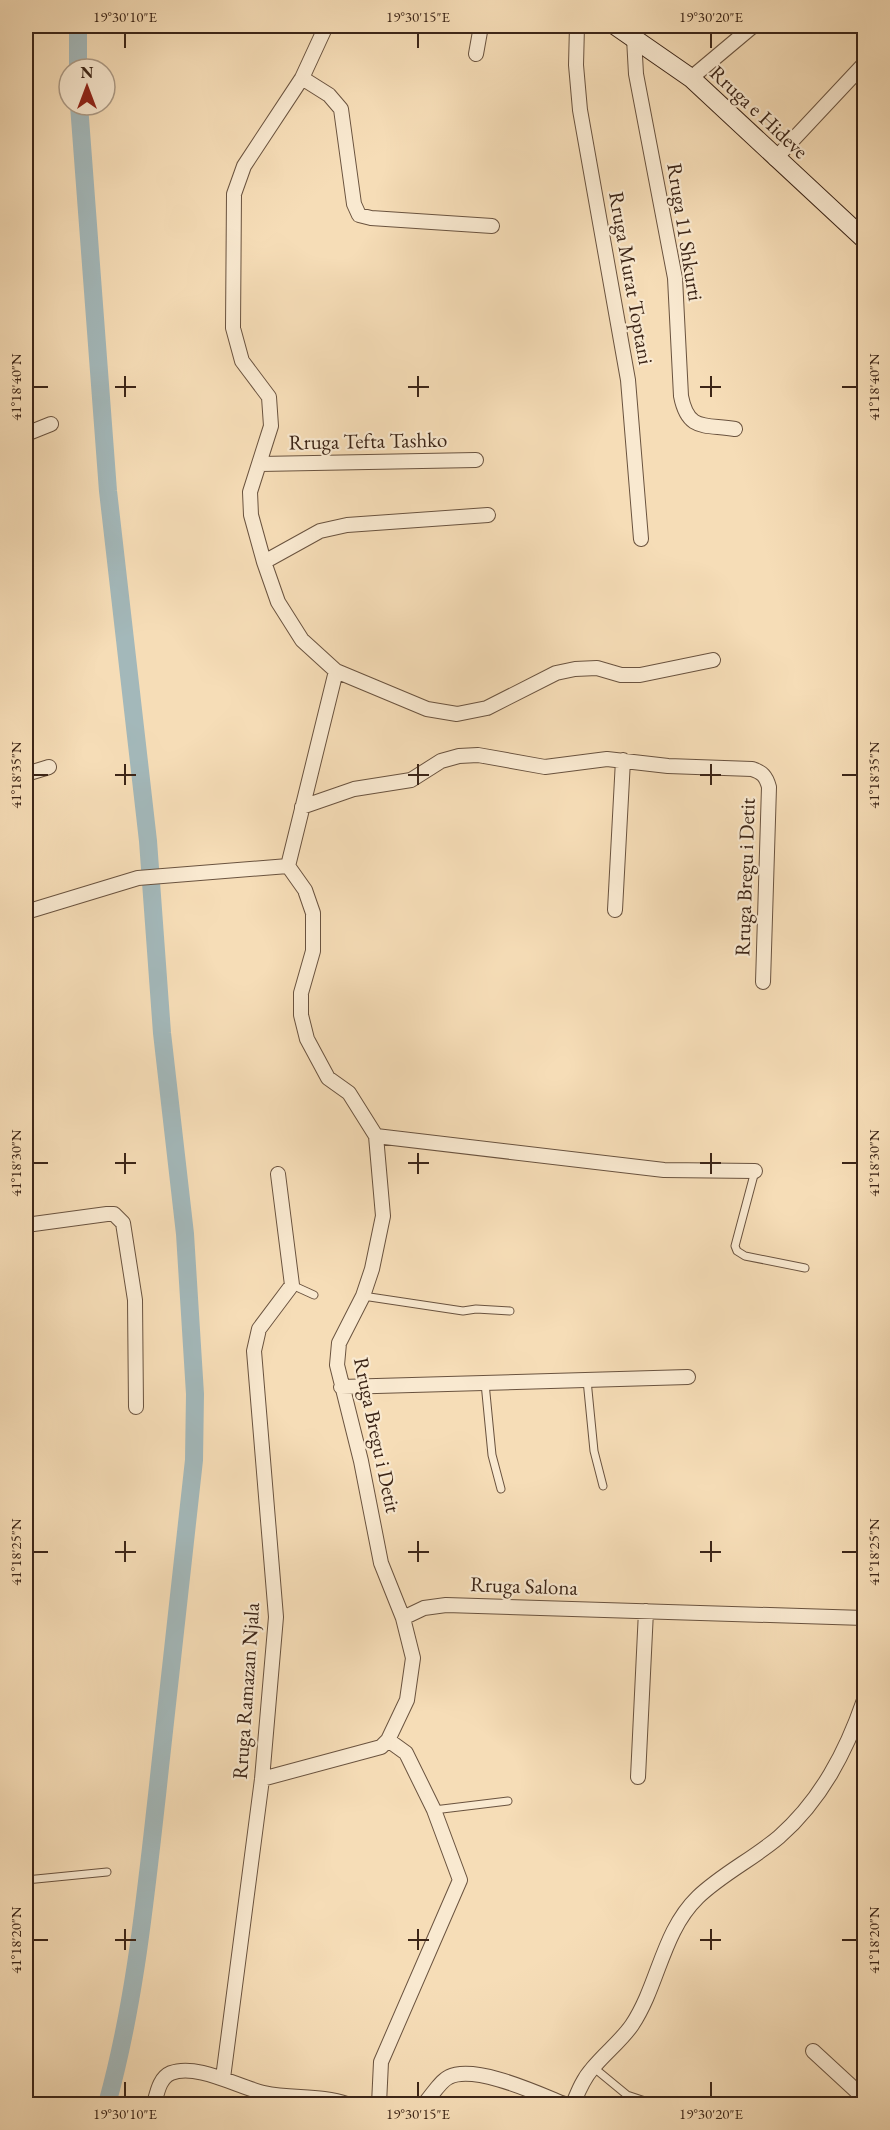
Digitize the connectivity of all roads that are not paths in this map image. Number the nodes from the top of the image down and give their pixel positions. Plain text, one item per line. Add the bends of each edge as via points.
1 (326, 26) edge
2 (481, 26) edge
3 (578, 26) edge
4 (616, 26) edge
5 (753, 26) edge
6 (634, 38) junction
7 (476, 54) dead end
8 (864, 64) edge
9 (302, 78) junction
10 (691, 78) junction
11 (775, 159) junction
12 (492, 226) dead end
13 (862, 234) edge
14 (51, 424) dead end
15 (735, 429) dead end
16 (26, 434) edge
17 (476, 460) dead end
18 (260, 464) junction
19 (488, 515) dead end
20 (641, 539) dead end
21 (264, 562) junction
22 (713, 660) dead end
23 (336, 671) junction
24 (623, 760) junction
25 (49, 766) dead end
26 (26, 774) edge
27 (302, 807) junction
28 (288, 866) junction
29 (615, 910) dead end
30 (26, 912) edge
31 (763, 982) dead end
32 (376, 1136) junction
33 (755, 1171) joint
34 (278, 1174) dead end
35 (26, 1225) edge
36 (805, 1268) dead end
37 (292, 1285) junction
38 (314, 1295) dead end
39 (363, 1296) junction
40 (510, 1311) dead end
41 (688, 1377) dead end
42 (587, 1380) junction
43 (485, 1383) junction
44 (342, 1387) junction
45 (135, 1407) dead end
46 (603, 1486) dead end
47 (501, 1489) dead end
48 (646, 1611) junction
49 (403, 1618) junction
50 (864, 1618) edge
51 (864, 1700) edge
52 (388, 1740) junction
53 (638, 1777) dead end
54 (262, 1779) junction
55 (508, 1801) dead end
56 (434, 1810) junction
57 (107, 1872) dead end
58 (26, 1880) edge
59 (813, 2050) dead end
60 (593, 2067) junction
61 (223, 2079) junction
62 (864, 2098) edge
63 (154, 2104) edge
64 (347, 2104) edge
65 (379, 2104) edge
66 (424, 2104) edge
67 (564, 2104) edge
68 (573, 2104) edge
69 (654, 2104) edge

1 - 9 street, Rruga Tefta Tashko
2 - 7 street
3 - 20 street, Rruga Murat Toptani via 575,57 580,110 628,380
4 - 6 main road, Rruga e Hideve
5 - 10 street
6 - 10 main road, Rruga e Hideve
6 - 15 street, Rruga 11 Shkurti via 636,75 675,278 684,414 702,426
8 - 11 street
9 - 12 street via 329,95 341,109 354,204 359,215
9 - 18 street, Rruga Tefta Tashko via 244,166 234,194 233,328 242,361 269,397 272,426
10 - 11 main road, Rruga e Hideve
11 - 13 main road, Rruga e Hideve
14 - 16 street
17 - 18 street, Rruga Tefta Tashko
18 - 21 street, Rruga Tefta Tashko via 250,492 251,515
19 - 21 street via 347,525 320,531
21 - 23 street, Rruga Tefta Tashko via 278,602 302,640
22 - 23 street, Rruga Tefta Tashko via 640,675 621,675 597,668 556,673 487,708 457,714 427,710
23 - 27 street
24 - 27 street, Rruga Bregu i Detit via 545,767 478,754 459,756 411,780 354,789
24 - 29 street
24 - 31 street, Rruga Bregu i Detit via 752,769 766,778 769,787
25 - 26 street
27 - 28 street
28 - 30 street via 138,878
28 - 32 street, Rruga Bregu i Detit via 305,890 314,913 313,951 301,993 307,1039 328,1078 349,1093
32 - 33 street via 664,1170
32 - 39 street, Rruga Bregu i Detit via 383,1216
33 - 36 lane via 735,1245 737,1251
34 - 37 street
35 - 45 street via 107,1214 114,1214 123,1223 135,1300
37 - 38 lane
37 - 54 street, Rruga Ramazan Njala via 260,1329 254,1351 276,1617
39 - 40 lane via 462,1311
39 - 44 street, Rruga Bregu i Detit via 339,1343
41 - 42 street
42 - 43 street
42 - 46 lane via 594,1451
43 - 44 street
43 - 47 lane via 492,1455
44 - 49 street, Rruga Bregu i Detit via 381,1563
48 - 49 street, Rruga Salona via 447,1605 424,1608
48 - 50 street, Rruga Salona
48 - 53 street
49 - 52 street, Rruga Bregu i Detit via 413,1658 408,1700
51 - 60 street via 829,1779 778,1837 698,1896 668,1940 632,2025
52 - 54 street via 361,1754
52 - 56 street via 406,1753
54 - 61 street, Rruga Ramazan Njala
55 - 56 lane
56 - 65 street via 460,1880 381,2062
57 - 58 lane
59 - 62 street
60 - 68 street
60 - 69 lane via 627,2095
61 - 63 street via 184,2070 168,2074
61 - 64 street via 265,2093
66 - 67 street via 448,2077 457,2075 498,2078

